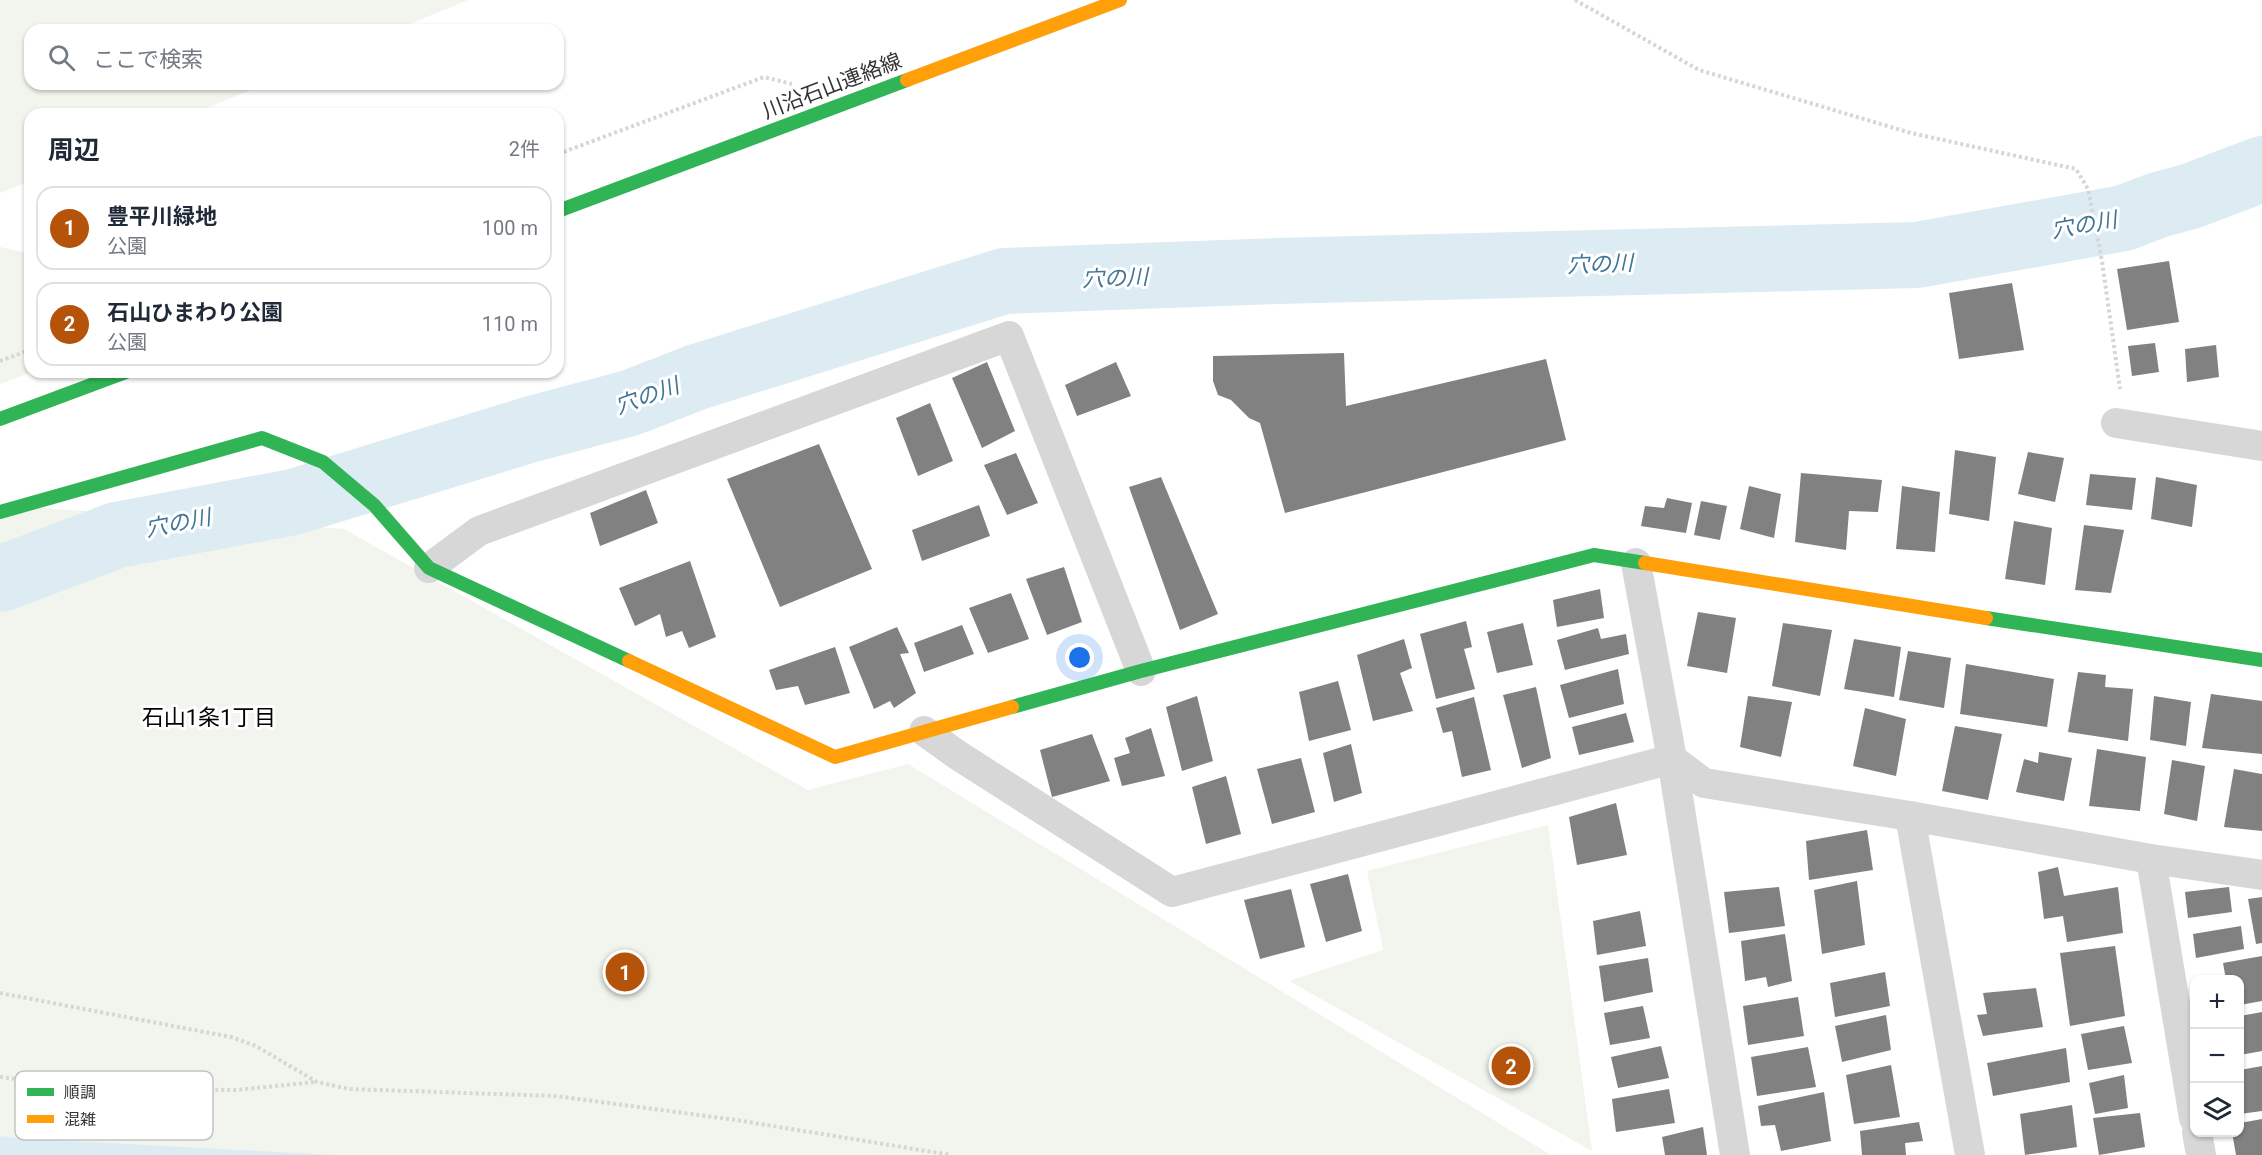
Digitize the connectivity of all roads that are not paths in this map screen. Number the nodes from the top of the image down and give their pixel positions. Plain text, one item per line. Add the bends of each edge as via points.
1 (1120, 0) edge
2 (564, 209) edge
3 (110, 378) edge
4 (0, 419) edge
5 (2116, 423) dead end
6 (2262, 446) edge
7 (0, 512) edge
8 (1636, 563) junction
9 (429, 568) junction
10 (2262, 660) edge
11 (1141, 670) junction
12 (924, 731) junction
13 (1672, 759) junction
14 (1910, 816) junction
15 (2151, 859) junction
16 (2262, 876) edge
17 (2190, 1094) edge
18 (2198, 1137) edge
19 (1735, 1155) edge
20 (1970, 1155) edge
21 (2201, 1155) edge

1 - 2 street, 川沿石山連絡線
3 - 4 street
5 - 6 street
7 - 9 street via 262,438 323,462 374,505
8 - 10 street
8 - 11 street via 1594,555
8 - 13 street
9 - 11 street via 479,531 1010,336
9 - 12 street via 835,757
11 - 12 street
12 - 13 street via 1172,892
13 - 14 street via 1704,783
13 - 19 street
14 - 15 street
14 - 20 street
15 - 16 street
15 - 17 street
18 - 21 street

